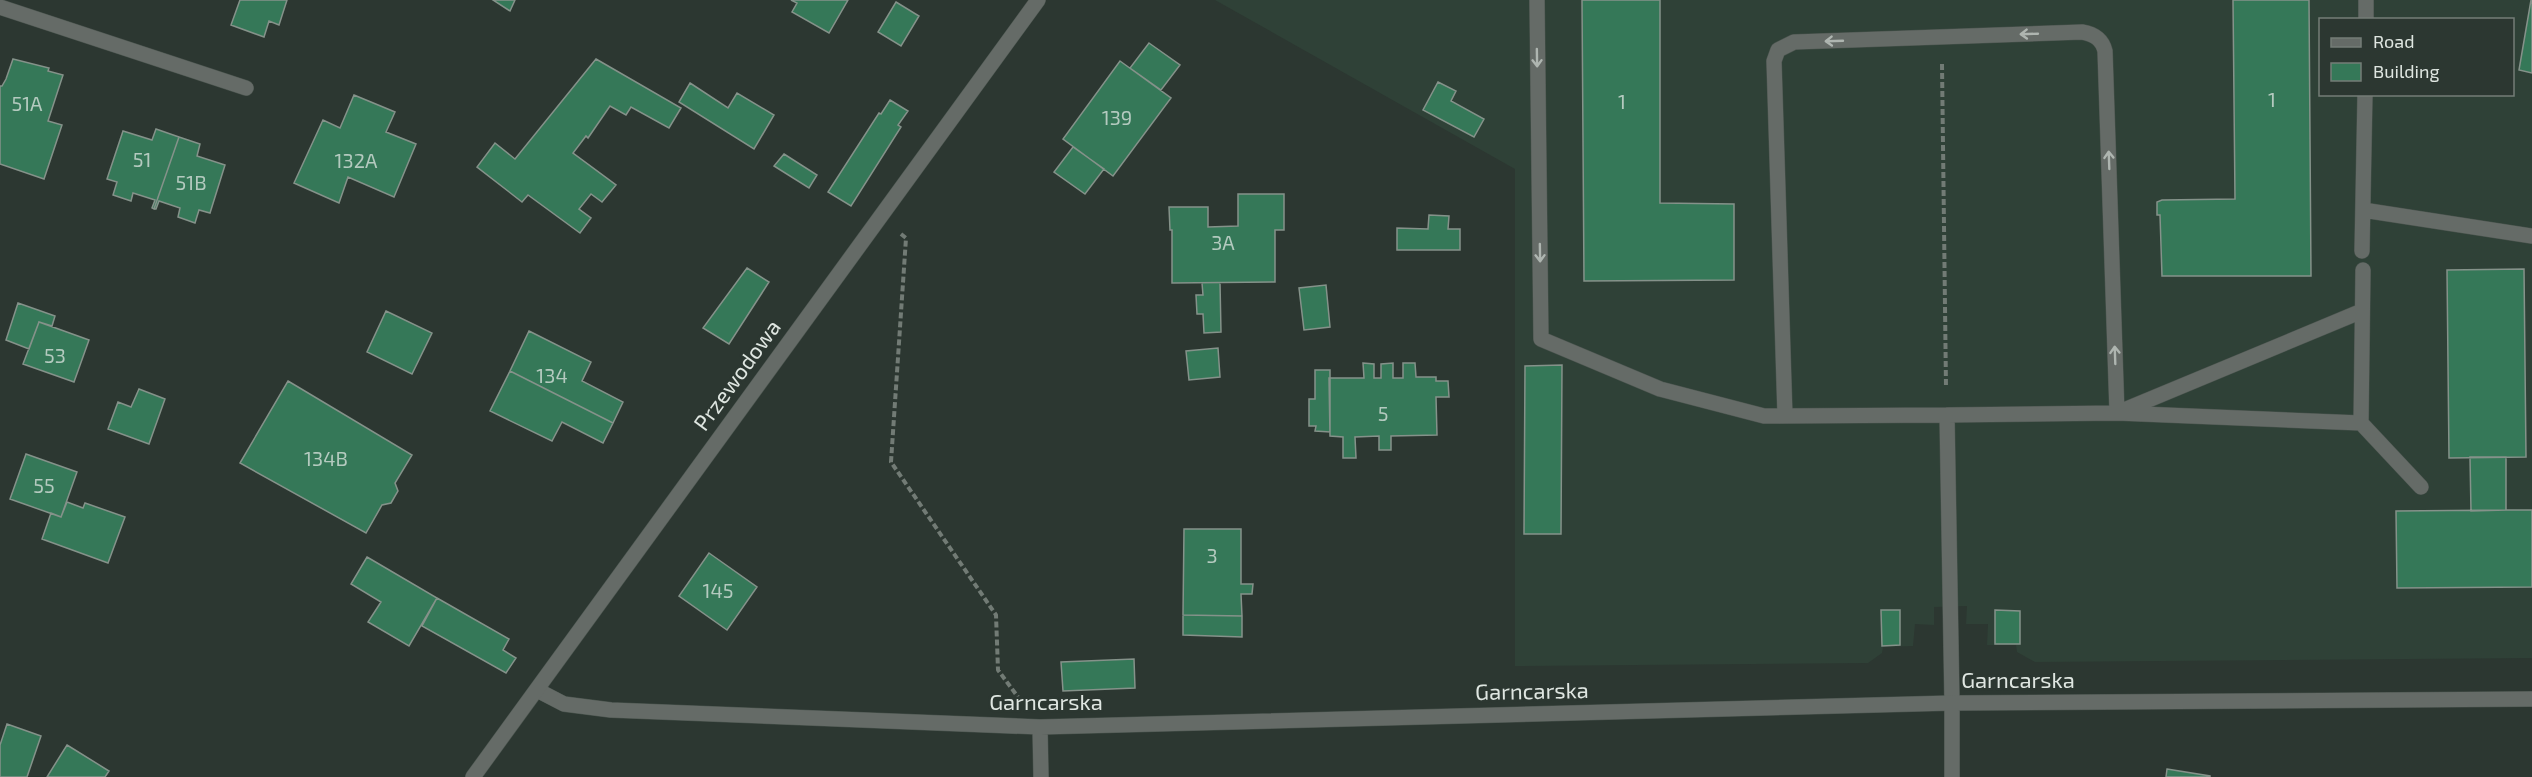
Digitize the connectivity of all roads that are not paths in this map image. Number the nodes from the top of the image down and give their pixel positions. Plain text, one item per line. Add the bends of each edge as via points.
1 (1038, 0) edge
2 (1537, 0) edge
3 (2366, 0) edge
4 (0, 7) edge
5 (2366, 18) edge
6 (246, 88) dead end
7 (2365, 96) edge
8 (2363, 210) junction
9 (2532, 236) edge
10 (2362, 251) dead end
11 (2363, 270) dead end
12 (2362, 311) junction
13 (2117, 413) junction
14 (1947, 415) junction
15 (1785, 416) junction
16 (2361, 423) junction
17 (2421, 486) dead end
18 (537, 690) junction
19 (2532, 699) edge
20 (1952, 703) junction
21 (1040, 727) junction
22 (473, 777) edge
23 (1041, 777) edge
24 (1952, 777) edge

1 - 18 street, Przewodowa
2 -> 15 street via 1541,339 1660,389 1764,416
3 - 5 street
4 - 6 street
7 - 8 street
8 - 9 street
8 - 10 street
11 - 12 street
12 - 13 street
12 - 16 street
13 - 14 street
13 -> 15 street via 2103,44 2095,35 2082,32 1794,42 1775,55
13 - 16 street
14 - 15 street
14 - 20 street
16 - 17 street
18 - 21 street, Garncarska via 564,704 611,710
18 - 22 street, Przewodowa
19 - 20 street, Garncarska
20 - 21 street, Garncarska
20 - 24 street
21 - 23 street

